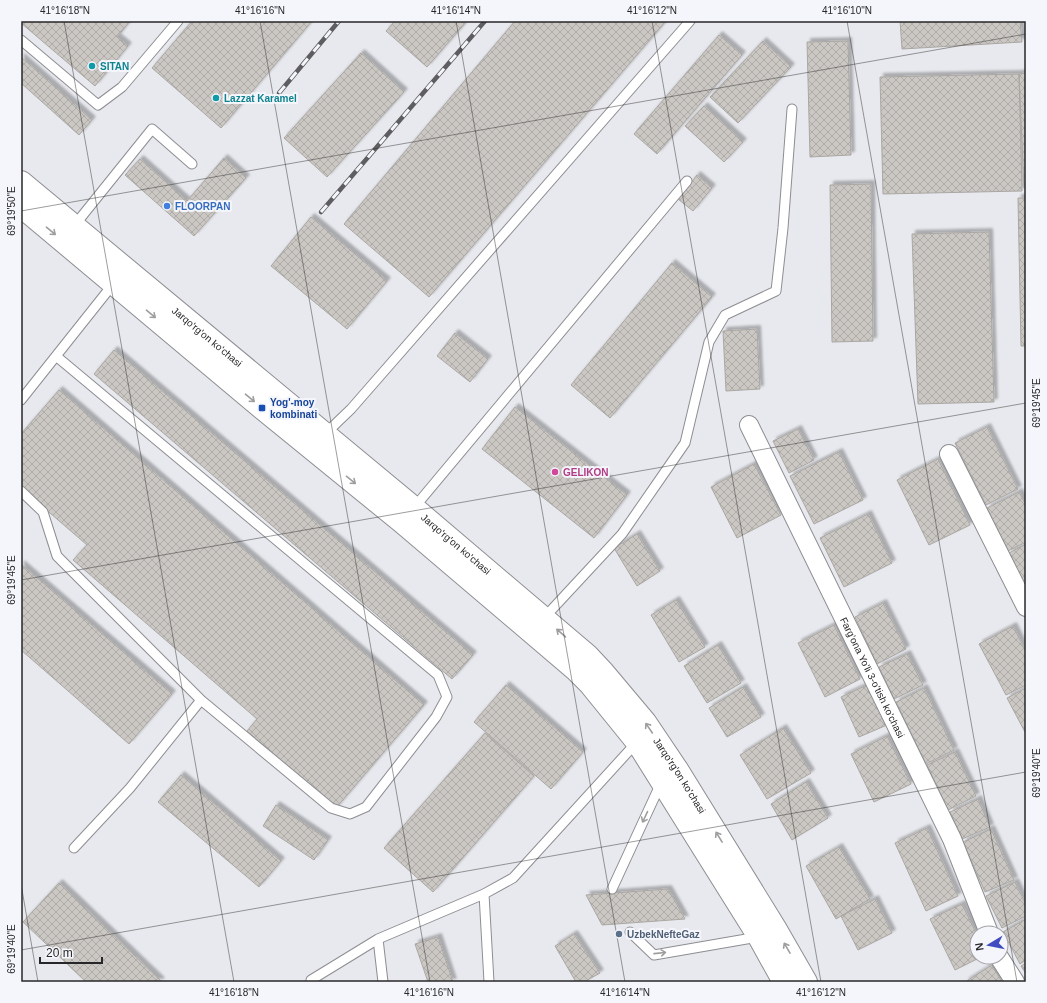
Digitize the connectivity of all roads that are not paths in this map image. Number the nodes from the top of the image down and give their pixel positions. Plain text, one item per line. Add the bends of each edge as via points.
1 (178, 21) edge
2 (690, 21) edge
3 (21, 40) edge
4 (792, 109) dead end
5 (192, 164) dead end
6 (687, 181) dead end
7 (21, 182) edge
8 (21, 206) edge
9 (74, 226) junction
10 (114, 283) junction
11 (56, 356) junction
12 (21, 400) edge
13 (748, 425) dead end
14 (325, 434) junction
15 (949, 454) dead end
16 (21, 491) edge
17 (408, 515) junction
18 (1026, 607) edge
19 (537, 625) junction
20 (201, 700) junction
21 (638, 742) junction
22 (662, 782) junction
23 (74, 848) dead end
24 (612, 889) dead end
25 (484, 894) junction
26 (986, 925) edge
27 (630, 932) dead end
28 (759, 937) junction
29 (378, 939) junction
30 (1004, 965) edge
31 (311, 982) edge
32 (383, 982) edge
33 (489, 982) edge
34 (784, 982) edge
35 (806, 982) edge
36 (1015, 982) edge

1 - 3 lane via 122,87 98,106
2 - 14 lane via 351,409
4 - 19 lane via 776,292 725,315 709,342 686,443 622,534
5 - 9 lane via 152,129
6 - 17 lane
7 - 9 main road, Jarqo'rg'on ko'chasi
8 -> 10 main road, Jarqo'rg'on ko'chasi
9 - 14 main road, Jarqo'rg'on ko'chasi
10 - 11 lane
10 -> 17 main road, Jarqo'rg'on ko'chasi via 262,408
11 - 12 lane
11 - 20 lane via 438,675 447,697 436,717 366,807 350,814 331,808
13 - 26 street, Farg'ona Yo'li 3-o'tish ko'chasi via 952,839
14 - 17 main road, Jarqo'rg'on ko'chasi
15 - 18 street
16 - 20 lane via 43,512 57,556
17 - 19 main road, Jarqo'rg'on ko'chasi
19 - 21 main road, Jarqo'rg'on ko'chasi
35 -> 19 main road, Jarqo'rg'on ko'chasi via 678,771 645,722 588,656
20 - 23 lane via 130,788
21 - 22 main road, Jarqo'rg'on ko'chasi
21 - 25 lane via 513,878
22 -> 24 lane
22 - 28 main road, Jarqo'rg'on ko'chasi
25 - 29 lane
25 - 33 lane
27 -> 28 lane via 654,955
28 - 34 main road, Jarqo'rg'on ko'chasi
29 - 31 lane
29 - 32 lane
30 - 36 street

